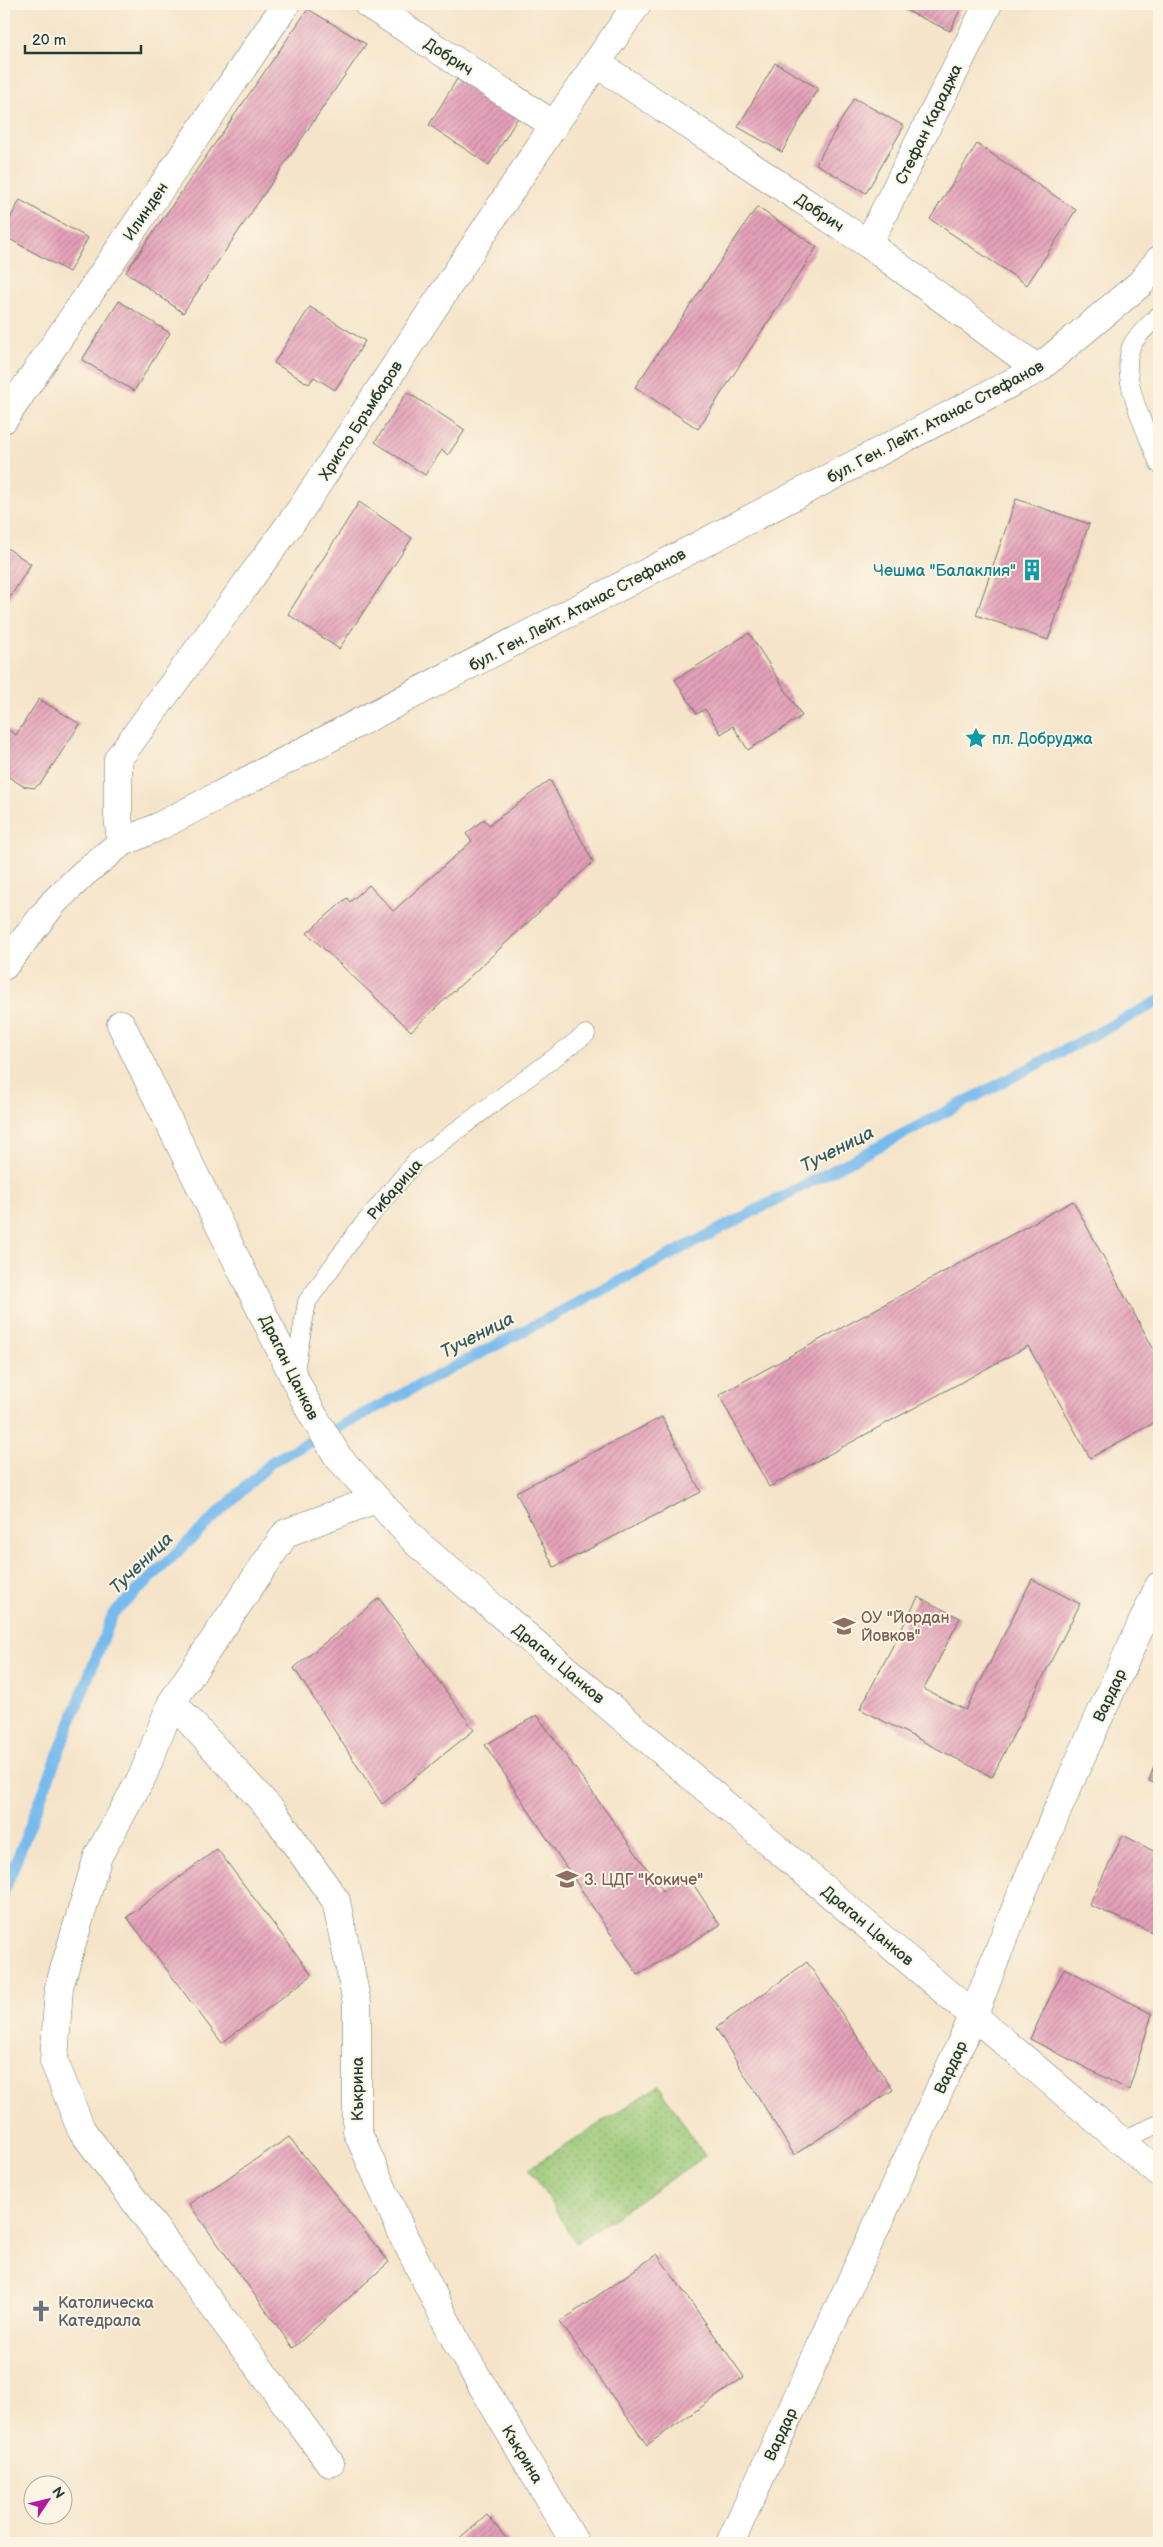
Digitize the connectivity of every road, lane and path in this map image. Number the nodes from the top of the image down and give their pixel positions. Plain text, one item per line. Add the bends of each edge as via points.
1 (286, 4) edge
2 (368, 4) edge
3 (637, 4) edge
4 (988, 4) edge
5 (596, 63) junction
6 (554, 126) junction
7 (868, 244) junction
8 (1159, 260) edge
9 (1159, 315) edge
10 (1038, 369) junction
11 (4, 419) edge
12 (1159, 464) edge
13 (121, 843) junction
14 (4, 966) edge
15 (121, 1024) dead end
16 (586, 1034) dead end
17 (294, 1376) junction
18 (376, 1500) junction
19 (1159, 1586) edge
20 (172, 1702) junction
21 (974, 2015) junction
22 (1159, 2124) edge
23 (1121, 2140) junction
24 (1159, 2173) edge
25 (330, 2463) dead end
26 (575, 2543) edge
27 (730, 2543) edge

1 - 11 street, Илинден
2 - 6 street, Добрич
3 - 5 street, Христо Бръмбаров
4 - 7 street, Стефан Караджа
5 - 6 street, Христо Бръмбаров
5 - 7 street, Добрич
6 - 13 street, Христо Бръмбаров via 301,509 118,759
7 - 10 street, Добрич
8 - 10 street, бул. Ген. Лейт. Атанас Стефанов via 1141,283
9 - 12 lane via 1133,343 1128,369
10 - 13 street, бул. Ген. Лейт. Атанас Стефанов via 160,826
13 - 14 street, бул. Ген. Лейт. Атанас Стефанов via 54,902
15 - 17 street, Драган Цанков
16 - 17 lane, Рибарица via 416,1161 357,1232 307,1302
17 - 18 street, Драган Цанков via 311,1413 338,1457
18 - 20 street via 286,1533
18 - 21 street, Драган Цанков via 418,1544
19 - 21 street, Вардар via 1072,1776
20 - 25 street via 143,1775 98,1856 59,1987 54,2061 81,2129
20 - 26 street, Къкрина via 273,1812 336,1901 357,2003 357,2131 404,2238 456,2343
21 - 23 street, Драган Цанков
21 - 27 street, Вардар
22 - 23 lane
23 - 24 street, Драган Цанков

